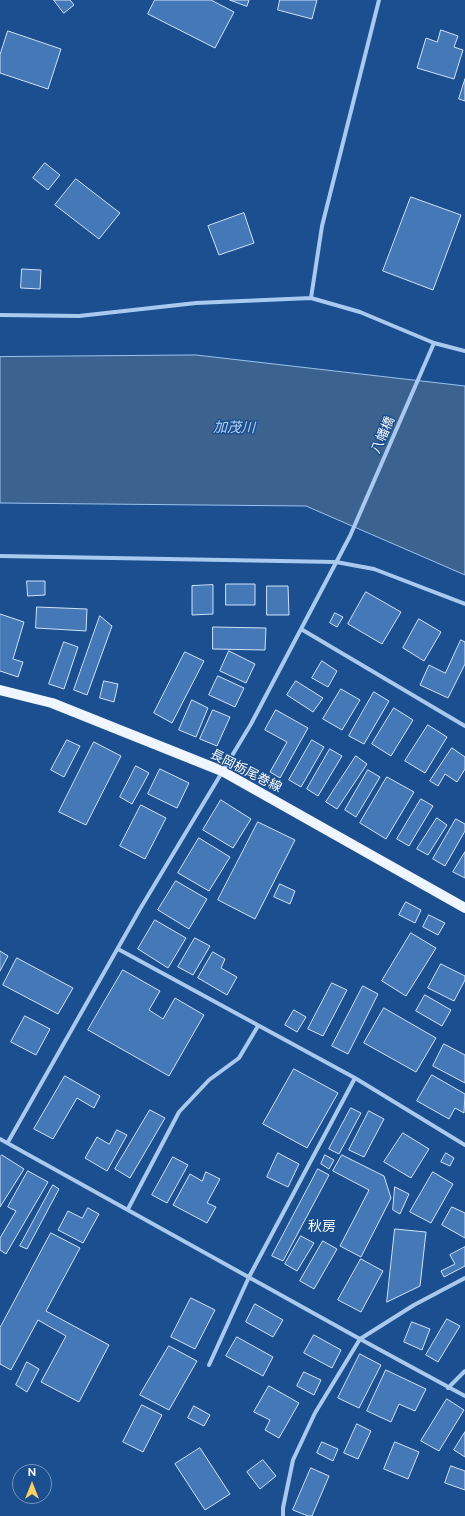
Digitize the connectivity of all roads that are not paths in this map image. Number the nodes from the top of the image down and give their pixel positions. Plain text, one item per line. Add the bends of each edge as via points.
1 (378, 0) edge
2 (311, 298) junction
3 (0, 315) edge
4 (434, 343) junction
5 (463, 350) edge
6 (0, 556) edge
7 (336, 562) junction
8 (465, 604) edge
9 (301, 629) junction
10 (0, 690) edge
11 (465, 726) edge
12 (222, 771) junction
13 (465, 908) edge
14 (118, 949) junction
15 (258, 1026) junction
16 (355, 1078) junction
17 (0, 1138) edge
18 (8, 1142) junction
19 (465, 1145) edge
20 (128, 1209) junction
21 (249, 1277) junction
22 (465, 1278) edge
23 (360, 1339) junction
24 (209, 1365) dead end
25 (465, 1371) edge
26 (448, 1388) junction
27 (465, 1396) edge
28 (283, 1516) edge

1 - 2 street via 322,226
2 - 3 street via 196,303 79,316
2 - 4 street via 360,312
4 - 5 street
4 - 7 street, 八幡橋 via 350,536
6 - 7 street
7 - 8 street via 374,569
7 - 9 street, 八幡橋
9 - 11 street
9 - 12 street, 八幡橋 via 251,724
10 - 12 main road, 長岡栃尾巻線 via 52,703
12 - 13 main road, 長岡栃尾巻線
12 - 14 street, 八幡橋
14 - 15 street
14 - 18 street, 八幡橋
15 - 16 street
15 - 20 street via 240,1058 209,1080 179,1112
16 - 19 street
16 - 21 street
17 - 18 street
18 - 20 street
20 - 21 street
21 - 23 street
21 - 24 street
22 - 23 street via 414,1305
23 - 26 street
23 - 28 street via 315,1413 293,1460
25 - 26 street
26 - 27 street

